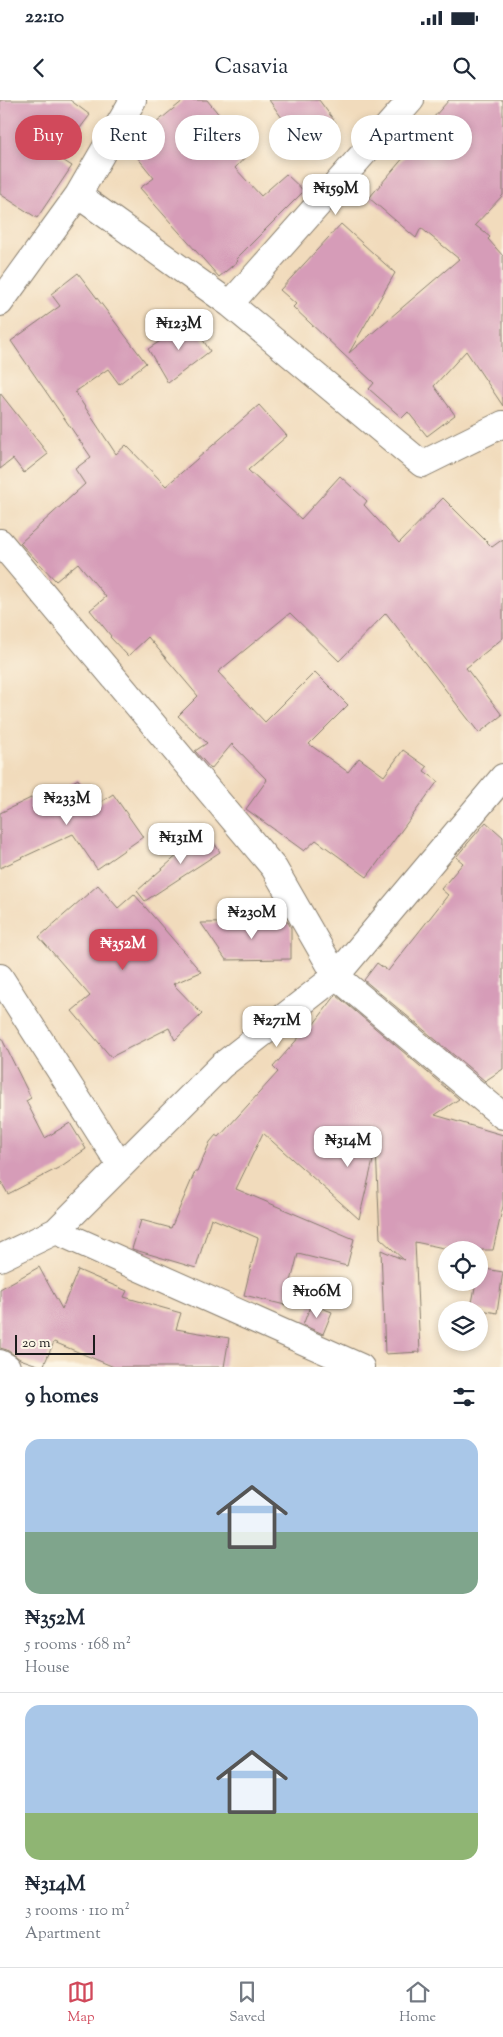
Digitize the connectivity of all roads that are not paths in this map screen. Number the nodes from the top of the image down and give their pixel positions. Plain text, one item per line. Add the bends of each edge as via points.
1 (134, 100) edge
2 (411, 100) edge
3 (78, 196) junction
4 (0, 303) edge
5 (230, 304) junction
6 (503, 424) edge
7 (0, 542) edge
8 (503, 777) edge
9 (336, 976) junction
10 (0, 977) edge
11 (497, 1101) edge
12 (120, 1165) junction
13 (56, 1231) junction
14 (0, 1258) edge
15 (0, 1363) edge
16 (7, 1367) edge
17 (361, 1367) edge

1 - 3 street
2 - 5 street
3 - 4 street
3 - 5 street
5 - 6 street via 422,464
7 - 9 street via 274,868
8 - 9 street
9 - 11 street
9 - 12 street via 221,1066
10 - 12 street
12 - 13 street
13 - 14 street
13 - 17 street
15 - 16 street

